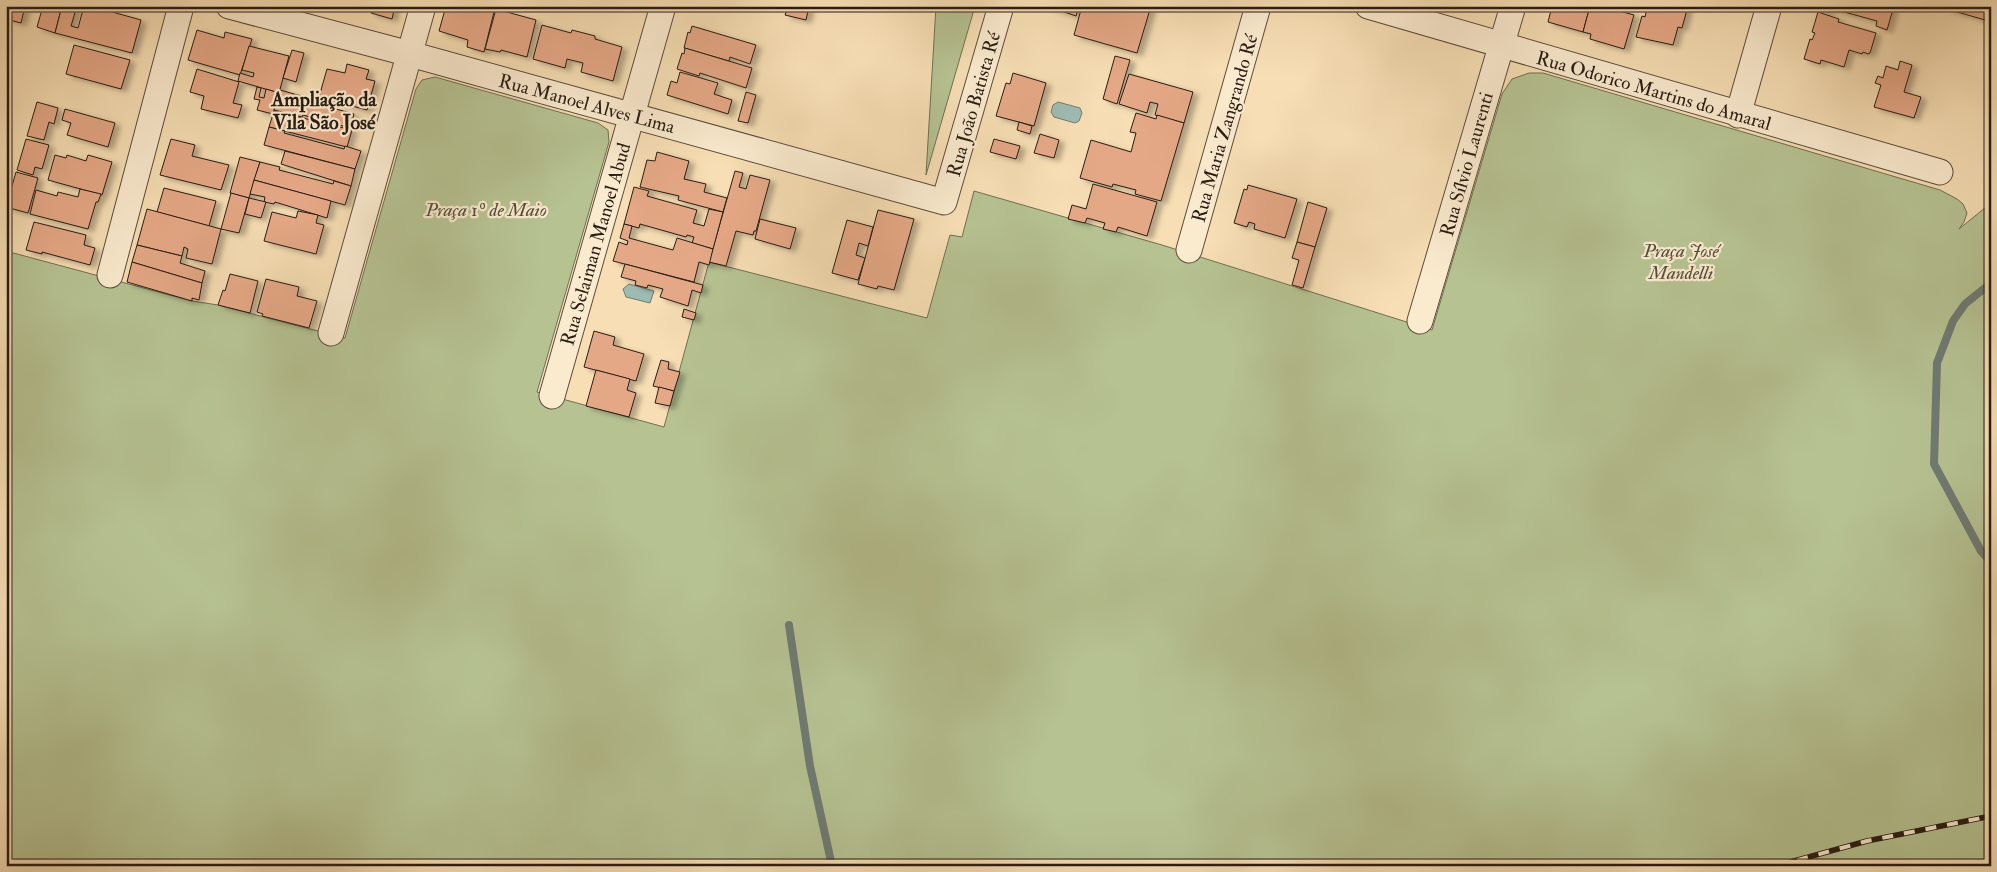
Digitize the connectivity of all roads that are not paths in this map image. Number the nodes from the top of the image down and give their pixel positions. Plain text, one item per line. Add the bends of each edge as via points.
1 (181, 6) edge
2 (229, 6) edge
3 (424, 6) edge
4 (663, 6) edge
5 (1001, 6) edge
6 (1258, 6) edge
7 (1368, 6) edge
8 (1512, 6) edge
9 (1769, 6) edge
10 (1501, 45) junction
11 (410, 54) junction
12 (1738, 115) junction
13 (632, 116) junction
14 (1940, 172) dead end
15 (944, 202) joint
16 (1189, 250) dead end
17 (110, 276) dead end
18 (1420, 321) dead end
19 (331, 333) dead end
20 (552, 396) dead end

1 - 17 street
2 - 11 street, Rua Manoel Alves Lima
3 - 11 street
4 - 13 street, Rua Selaiman Manoel Abud
5 - 15 street, Rua João Batista Ré
6 - 16 street, Rua Maria Zangrando Ré
7 - 10 street, Rua Odorico Martins do Amaral
8 - 10 street, Rua Sílvio Laurenti
9 - 12 street
10 - 12 street, Rua Odorico Martins do Amaral
10 - 18 street, Rua Sílvio Laurenti
11 - 13 street, Rua Manoel Alves Lima
11 - 19 street
12 - 14 street, Rua Odorico Martins do Amaral
13 - 15 street, Rua Manoel Alves Lima
13 - 20 street, Rua Selaiman Manoel Abud

